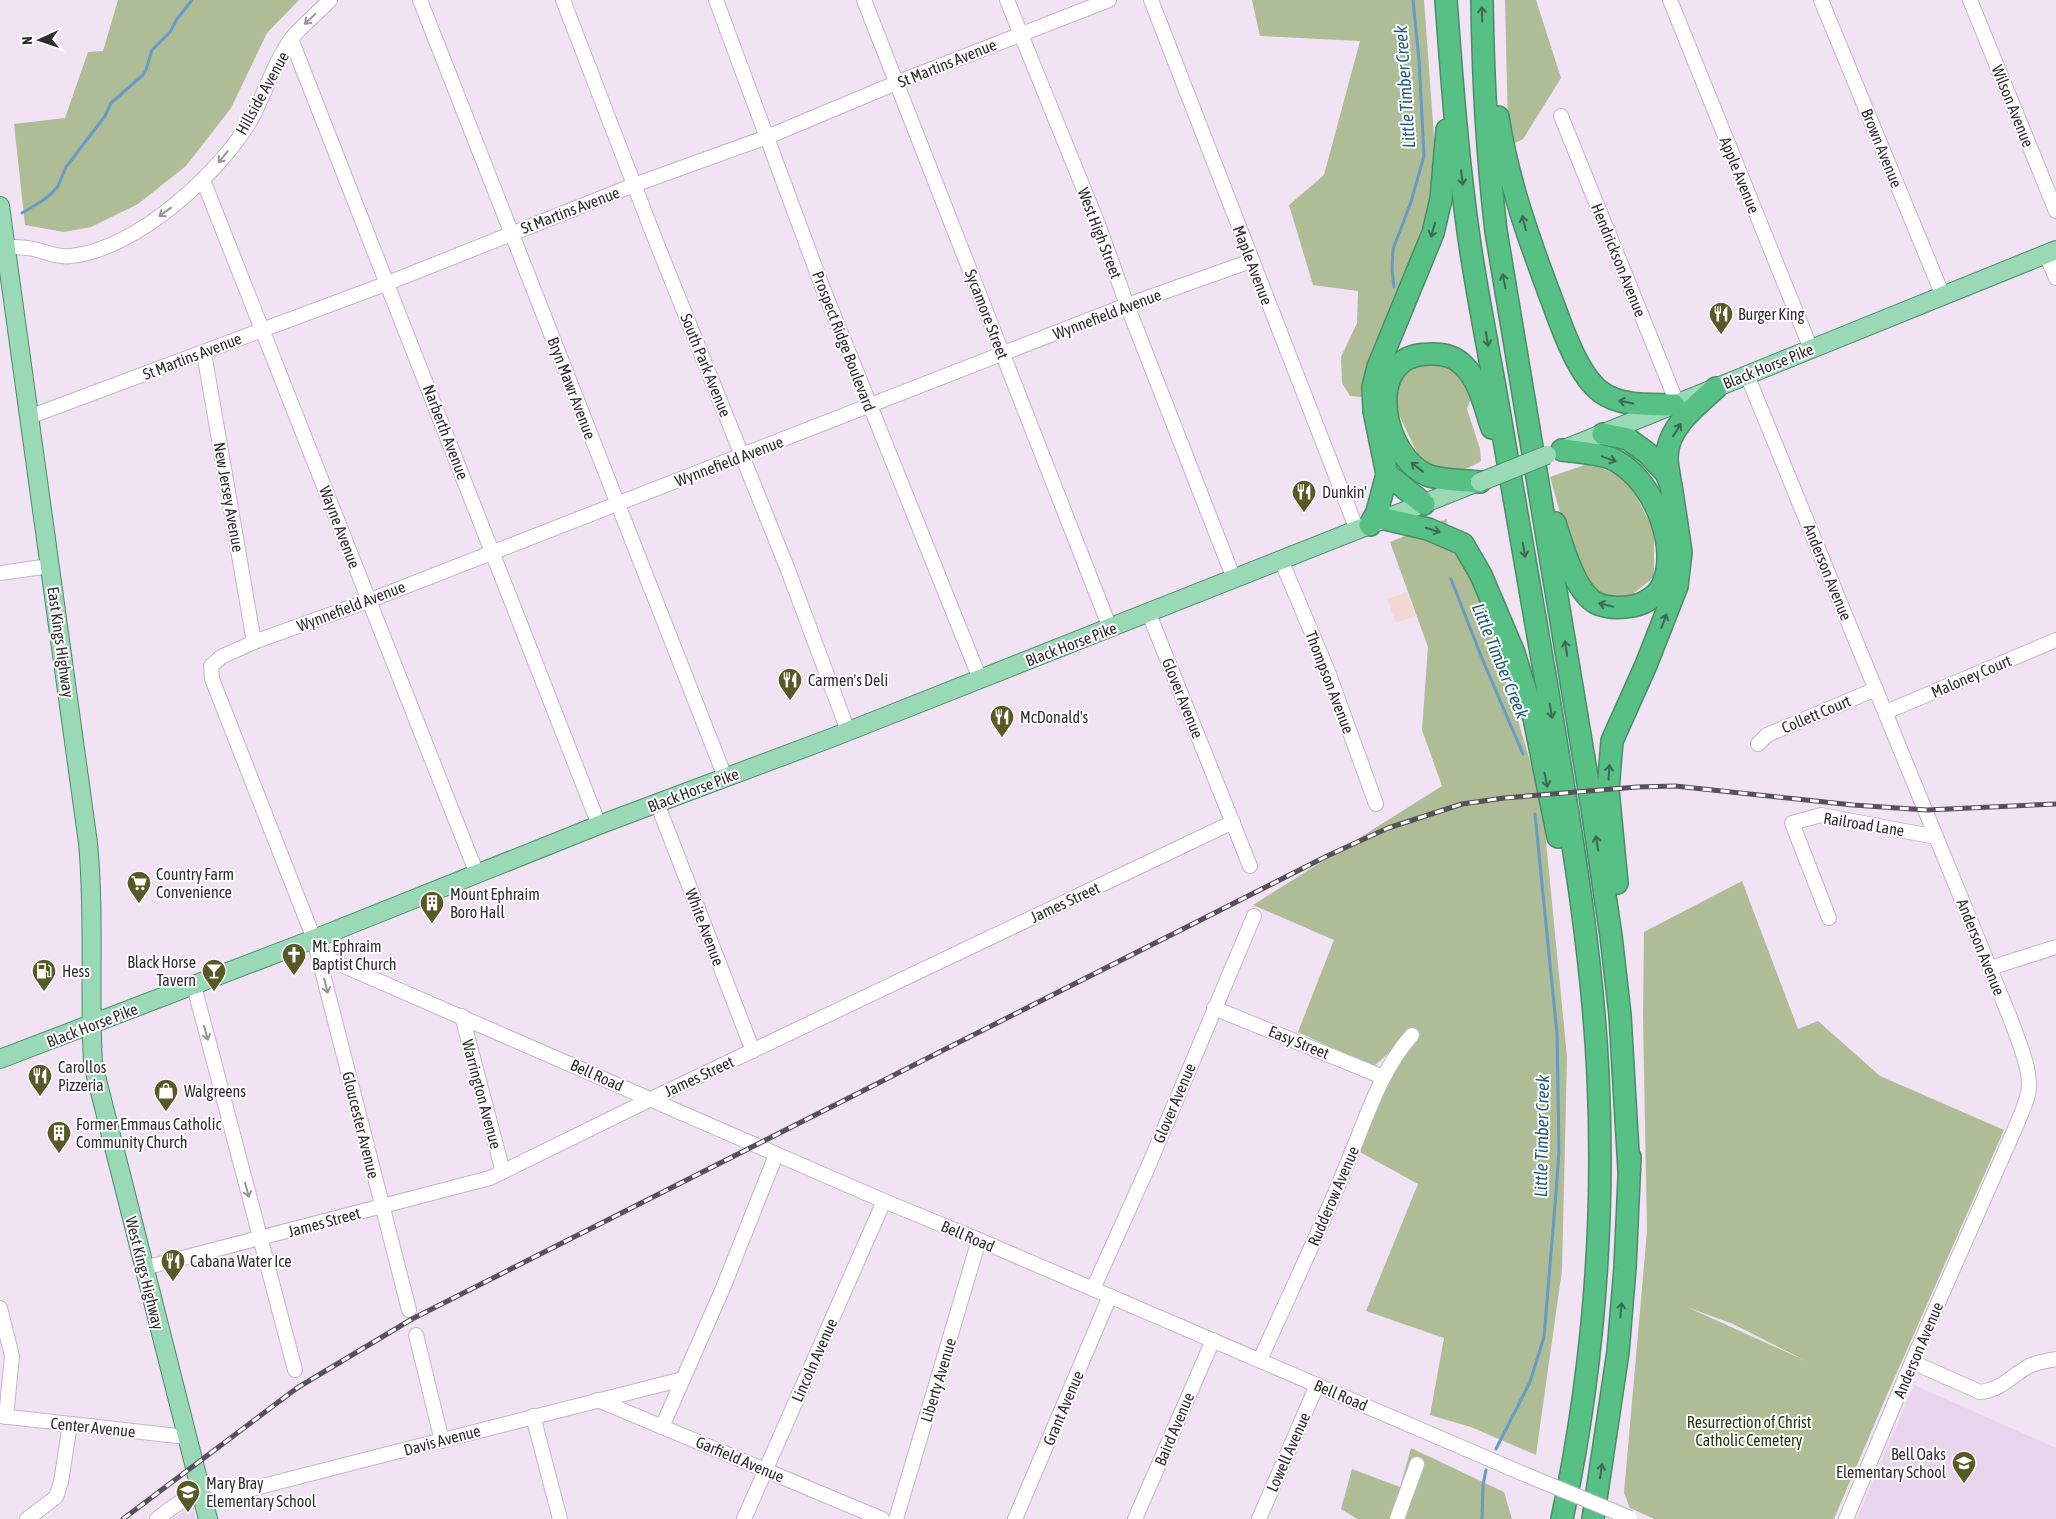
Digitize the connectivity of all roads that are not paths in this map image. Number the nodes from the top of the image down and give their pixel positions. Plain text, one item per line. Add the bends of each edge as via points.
1 (330, 0) edge
2 (420, 0) edge
3 (563, 0) edge
4 (716, 0) edge
5 (864, 0) edge
6 (1007, 0) edge
7 (1109, 0) edge
8 (1151, 0) edge
9 (1446, 0) edge
10 (1482, 0) edge
11 (1670, 0) edge
12 (1821, 0) edge
13 (1970, 0) edge
14 (1020, 34) junction
15 (291, 39) junction
16 (1482, 55) junction
17 (1451, 78) junction
18 (896, 83) junction
19 (1561, 116) dead end
20 (767, 137) junction
21 (202, 180) junction
22 (634, 185) junction
23 (0, 206) edge
24 (2056, 211) edge
25 (511, 233) junction
26 (4, 250) edge
27 (2051, 252) edge
28 (1251, 260) junction
29 (2056, 278) edge
30 (388, 283) junction
31 (1943, 296) junction
32 (1127, 305) junction
33 (262, 330) junction
34 (1811, 349) junction
35 (204, 352) junction
36 (1002, 354) junction
37 (1748, 375) junction
38 (1716, 388) junction
39 (1524, 394) junction
40 (1676, 404) junction
41 (870, 406) junction
42 (29, 417) junction
43 (1603, 434) junction
44 (1555, 453) junction
45 (743, 456) junction
46 (1387, 474) junction
47 (1480, 482) junction
48 (1672, 494) junction
49 (618, 504) junction
50 (1424, 504) junction
51 (1517, 511) junction
52 (1371, 524) junction
53 (492, 551) junction
54 (1281, 560) junction
55 (50, 566) junction
56 (0, 573) edge
57 (1234, 579) junction
58 (368, 601) junction
59 (1150, 614) junction
60 (1110, 628) junction
61 (2056, 640) edge
62 (254, 642) junction
63 (980, 679) junction
64 (1876, 689) junction
65 (1886, 712) junction
66 (848, 731) junction
67 (1758, 744) dead end
68 (725, 777) junction
69 (657, 803) junction
70 (1376, 804) dead end
71 (1233, 822) junction
72 (599, 825) junction
73 (1936, 837) junction
74 (1250, 866) dead end
75 (477, 874) junction
76 (1254, 916) dead end
77 (1829, 918) dead end
78 (314, 939) junction
79 (2056, 947) edge
80 (1990, 968) junction
81 (194, 986) junction
82 (1593, 1003) junction
83 (1214, 1008) junction
84 (462, 1016) junction
85 (91, 1026) junction
86 (1412, 1035) dead end
87 (753, 1051) junction
88 (0, 1059) edge
89 (1383, 1077) junction
90 (651, 1099) junction
91 (776, 1155) junction
92 (1629, 1170) junction
93 (503, 1172) junction
94 (884, 1201) junction
95 (382, 1206) junction
96 (260, 1239) junction
97 (979, 1240) junction
98 (144, 1268) junction
99 (1093, 1289) junction
100 (1110, 1296) junction
101 (0, 1308) edge
102 (408, 1310) dead end
103 (416, 1335) dead end
104 (1213, 1340) junction
105 (2056, 1359) edge
106 (1260, 1360) junction
107 (1912, 1362) junction
108 (294, 1370) dead end
109 (683, 1379) junction
110 (1317, 1385) junction
111 (598, 1400) junction
112 (533, 1416) junction
113 (3, 1417) edge
114 (70, 1424) junction
115 (662, 1426) junction
116 (186, 1437) junction
117 (442, 1441) junction
118 (1417, 1464) dead end
119 (766, 1470) junction
120 (201, 1494) junction
121 (1631, 1518) edge
122 (27, 1519) edge
123 (157, 1519) edge
124 (208, 1519) edge
125 (560, 1519) edge
126 (744, 1519) edge
127 (882, 1519) edge
128 (896, 1519) edge
129 (1015, 1519) edge
130 (1135, 1519) edge
131 (1258, 1519) edge
132 (1397, 1519) edge
133 (1562, 1519) edge
134 (1593, 1519) edge
135 (1846, 1519) edge

1 -> 15 street, Hillside Avenue
2 - 25 street, Bryn Mawr Avenue
3 - 22 street, South Park Avenue
4 - 20 street, Prospect Ridge Boulevard
5 - 18 street, Sycamore Street
6 - 14 street, West High Street
7 - 14 street, St Martins Avenue
8 - 28 street, Maple Avenue
9 - 17 highway
16 -> 10 highway
11 - 34 street, Apple Avenue
12 - 31 street, Brown Avenue
13 - 24 street, Wilson Avenue
14 - 18 street, St Martins Avenue
14 - 32 street, West High Street via 1098,224
15 -> 21 street, Hillside Avenue via 252,116 223,158
15 - 30 street, Narberth Avenue
39 -> 16 highway via 1496,231
40 -> 16 highway via 1634,404 1600,392 1570,346 1527,235 1503,150 1494,88
17 -> 46 highway via 1441,199 1433,233 1372,387
17 -> 51 highway via 1470,244
18 - 20 street, St Martins Avenue
18 - 36 street, Sycamore Street
19 - 40 street, Hendrickson Avenue
20 - 22 street, St Martins Avenue
20 - 41 street, Prospect Ridge Boulevard
21 -> 26 street, Hillside Avenue via 169,210 107,246 70,257 34,249
21 - 33 street, Wayne Avenue
22 - 25 street, St Martins Avenue
22 - 45 street, South Park Avenue
23 - 26 main road, East Kings Highway
25 - 30 street, St Martins Avenue
25 - 49 street, Bryn Mawr Avenue
26 - 42 main road, East Kings Highway
27 - 29 street
27 - 31 main road, Black Horse Pike
28 - 32 street, Wynnefield Avenue
28 - 52 street, Maple Avenue
30 - 33 street, St Martins Avenue
30 - 53 street, Narberth Avenue
31 - 34 main road, Black Horse Pike
32 - 36 street, Wynnefield Avenue
32 - 57 street, West High Street
33 - 35 street, St Martins Avenue
33 - 58 street, Wayne Avenue
34 - 37 main road, Black Horse Pike
35 - 42 street, St Martins Avenue
35 - 62 street, New Jersey Avenue
36 - 41 street, Wynnefield Avenue
36 - 60 street, Sycamore Street
37 - 38 main road, Black Horse Pike
37 - 64 street, Anderson Avenue
38 - 40 main road, Black Horse Pike
48 -> 38 highway via 1667,457 1670,441 1688,414
44 -> 39 highway via 1610,458 1630,469 1650,494 1659,516 1669,565 1664,583 1654,596 1623,608 1606,607 1587,595 1568,560 1556,524
92 -> 39 highway via 1620,1015 1611,936
40 - 43 main road, Black Horse Pike
41 - 45 street, Wynnefield Avenue
41 - 63 street, Prospect Ridge Boulevard
42 - 55 main road, East Kings Highway
43 - 44 main road, Black Horse Pike
43 - 48 highway via 1628,438 1647,453 1666,473
44 - 47 main road, Black Horse Pike, bridge
45 - 49 street, Wynnefield Avenue
45 - 66 street, South Park Avenue
46 - 50 highway
46 - 52 highway
47 - 50 main road, Black Horse Pike
47 -> 51 highway via 1427,475 1409,461 1392,436 1385,409 1387,390 1396,368 1410,357 1442,354 1465,366 1475,382 1495,435
92 -> 48 highway via 1633,1068 1608,790 1609,758 1618,725 1677,586 1681,552
49 - 53 street, Wynnefield Avenue
49 - 68 street, Bryn Mawr Avenue
50 - 52 main road, Black Horse Pike
51 -> 82 highway via 1581,894
52 - 54 main road, Black Horse Pike
52 -> 82 highway via 1428,529 1449,536 1463,544 1481,574 1514,653 1534,718
53 - 58 street, Wynnefield Avenue
53 - 72 street, Narberth Avenue
54 - 57 main road, Black Horse Pike
54 - 70 street, Thompson Avenue via 1327,669
55 - 56 street
55 - 85 main road, East Kings Highway via 89,852 92,892
57 - 59 main road, Black Horse Pike
58 - 62 street, Wynnefield Avenue
58 - 75 street, Wayne Avenue
59 - 60 main road, Black Horse Pike
59 - 71 street, Glover Avenue
60 - 63 main road, Black Horse Pike
61 - 65 street, Maloney Court
62 - 78 street, Wynnefield Avenue via 220,658 211,666 212,679
63 - 66 main road, Black Horse Pike
64 - 65 street, Anderson Avenue
64 - 67 street, Collett Court via 1766,736
65 - 73 street, Anderson Avenue
66 - 68 main road, Black Horse Pike
68 - 69 main road, Black Horse Pike
69 - 72 main road, Black Horse Pike
69 - 87 street, White Avenue
71 - 74 street, Glover Avenue
71 - 87 street, James Street
72 - 75 main road, Black Horse Pike
73 - 77 street, Railroad Lane via 1821,815 1792,823
73 - 80 street, Anderson Avenue
75 - 78 main road, Black Horse Pike
76 - 83 street, Glover Avenue
78 - 81 main road, Black Horse Pike
78 - 84 street, Bell Road via 328,959
78 -> 95 street, Gloucester Avenue
79 - 80 street
80 - 107 street, Anderson Avenue via 2026,1064 2027,1097
81 - 85 main road, Black Horse Pike
81 -> 96 street
82 - 133 highway via 1600,1125 1597,1256 1589,1354
83 - 89 street, Easy Street
83 - 99 street, Glover Avenue
84 - 90 street, Bell Road
84 - 93 street, Warrington Avenue
85 - 88 main road, Black Horse Pike
85 - 98 main road, West Kings Highway via 92,1064
86 - 89 street, Rudderow Avenue via 1397,1052
87 - 90 street, James Street
89 - 106 street, Rudderow Avenue
90 - 91 street, Bell Road
90 - 93 street, James Street
91 - 94 street, Bell Road
91 - 109 street
134 -> 92 highway via 1618,1352
93 - 95 street, James Street
94 - 97 street, Bell Road
94 - 119 street, Lincoln Avenue
95 - 96 street, James Street
95 - 102 street, Gloucester Avenue
96 - 98 street, James Street
96 - 108 street
97 - 99 street, Bell Road
97 - 128 street, Liberty Avenue
98 - 116 main road, West Kings Highway
99 - 100 street, Bell Road
100 - 104 street, Bell Road
100 - 129 street, Grant Avenue
101 - 113 street via 12,1356
103 - 117 street
104 - 106 street, Bell Road
104 - 130 street, Baird Avenue
105 - 107 street via 2029,1366 2005,1384 1980,1392
106 - 110 street, Bell Road
107 - 135 street, Anderson Avenue
109 - 111 street, Davis Avenue
109 - 115 street
110 - 121 street, Bell Road, bridge
110 - 131 street, Lowell Avenue
111 - 112 street, Davis Avenue
111 - 115 street, Garfield Avenue
112 - 117 street, Davis Avenue
112 - 125 street
113 - 114 street, Center Avenue
114 - 116 street, Center Avenue
114 - 122 street via 56,1497
115 - 119 street, Garfield Avenue
116 - 120 main road, West Kings Highway
117 - 120 street, Davis Avenue via 224,1496
118 - 132 street
119 - 126 street, Lincoln Avenue
119 - 127 street, Garfield Avenue
120 - 123 street via 184,1498
120 - 124 main road, West Kings Highway

